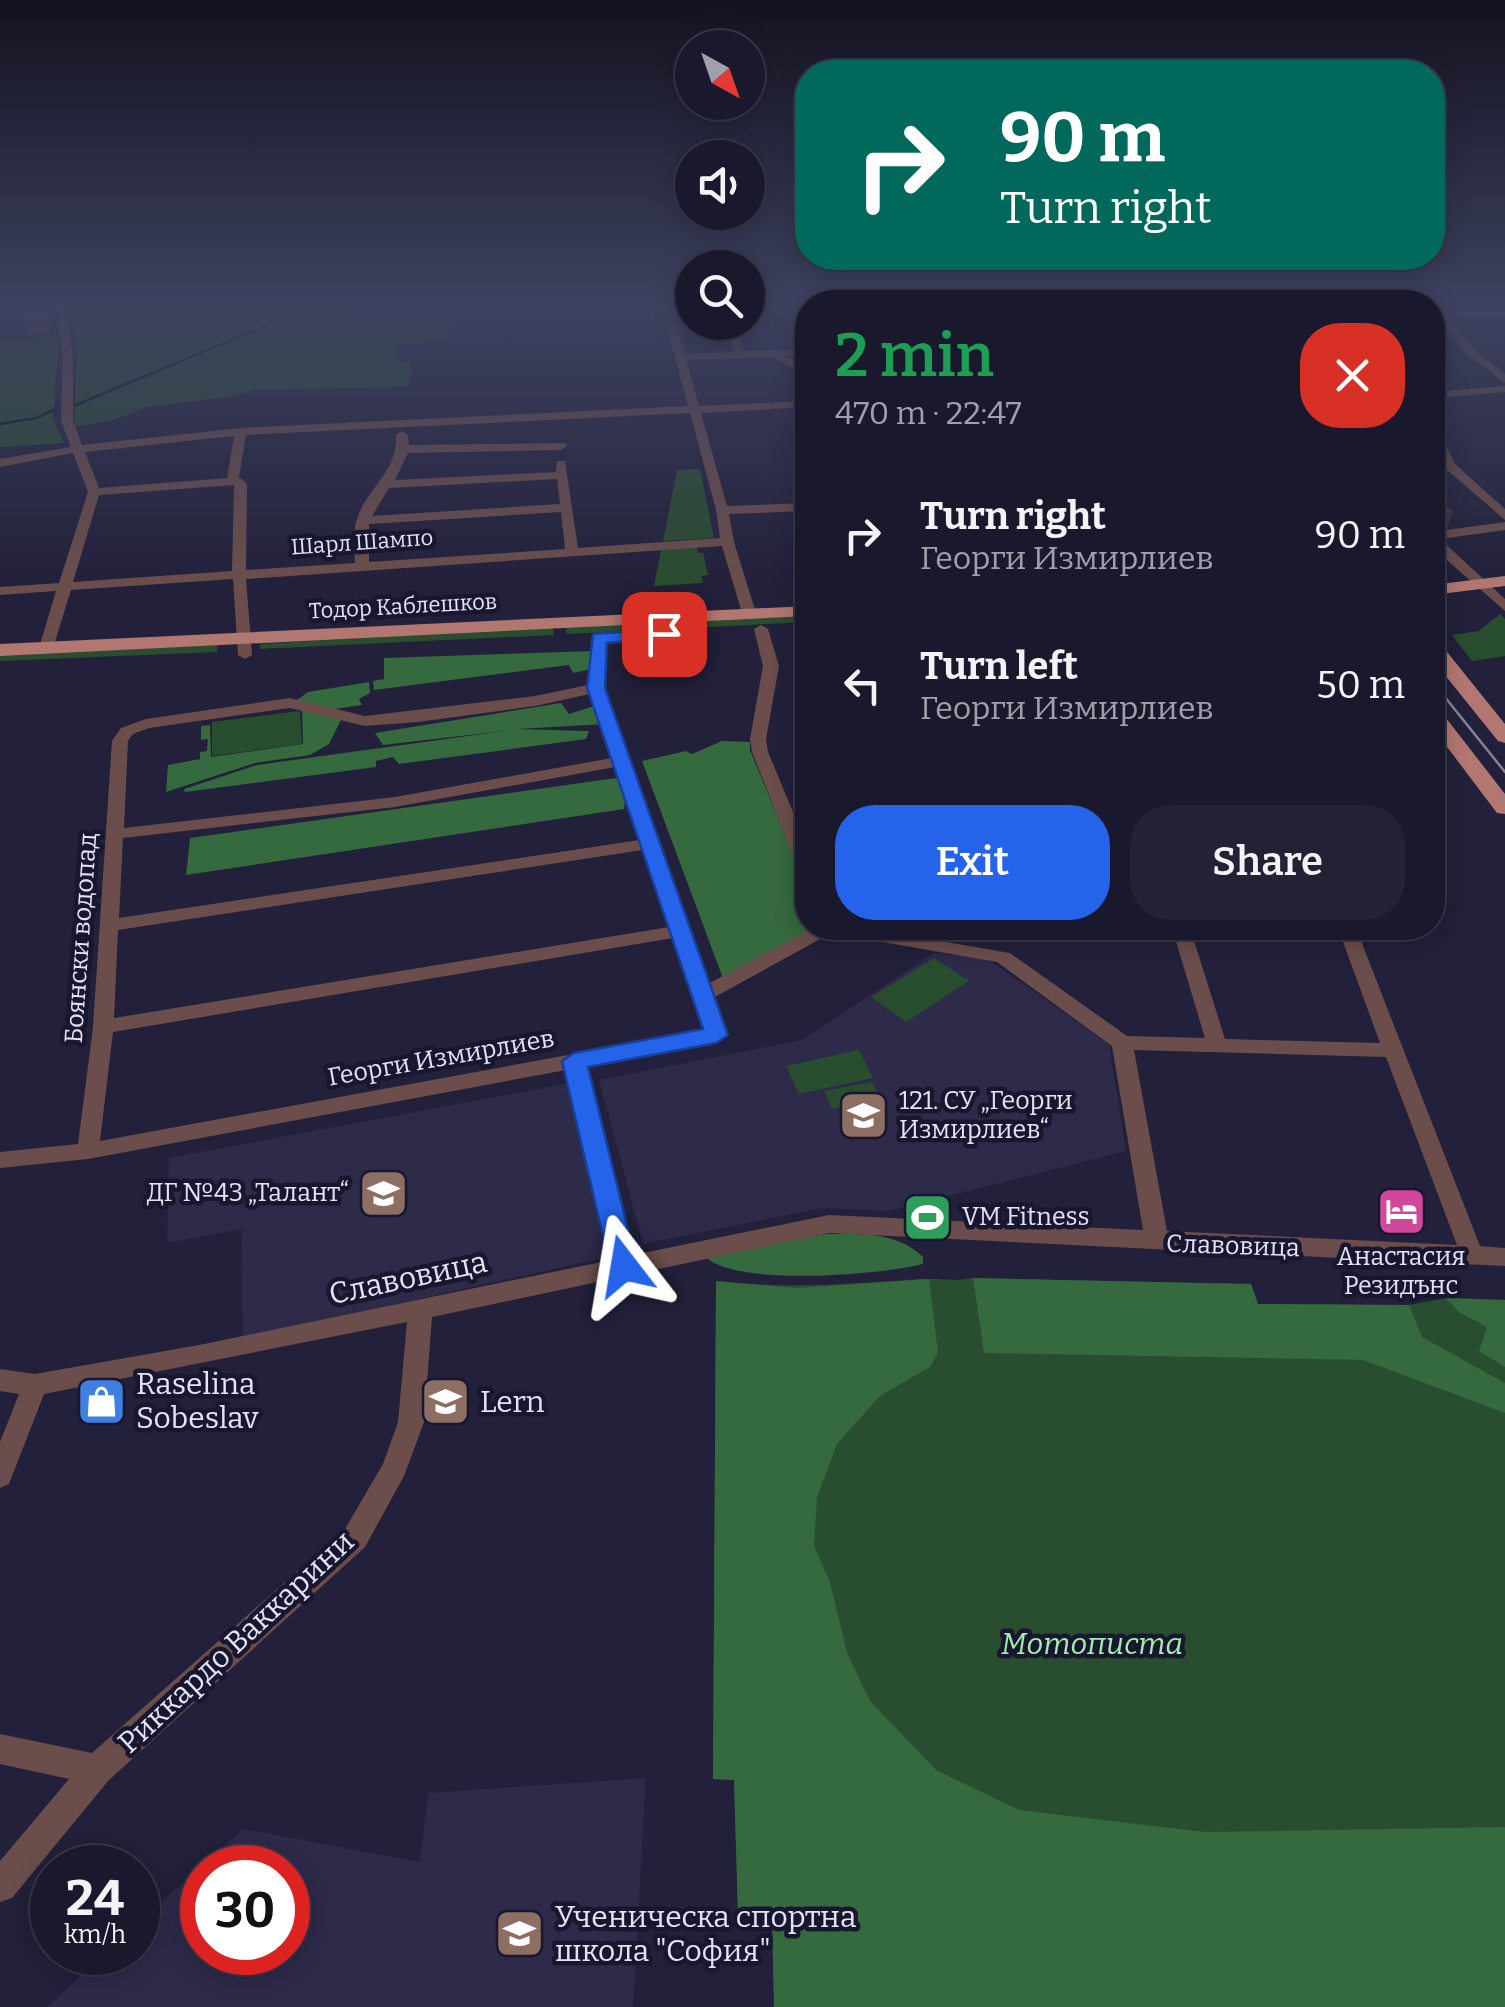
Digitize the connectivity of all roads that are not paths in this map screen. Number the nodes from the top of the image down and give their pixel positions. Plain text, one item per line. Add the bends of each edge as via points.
1 (67, 399) edge
2 (691, 399) edge
3 (795, 405) edge
4 (694, 410) junction
5 (560, 416) junction
6 (398, 424) junction
7 (242, 432) junction
8 (561, 446) junction
9 (404, 449) junction
10 (78, 450) junction
11 (1445, 456) edge
12 (0, 463) edge
13 (562, 475) junction
14 (236, 481) junction
15 (387, 484) junction
16 (94, 492) junction
17 (795, 507) edge
18 (565, 508) junction
19 (722, 510) junction
20 (1505, 516) edge
21 (364, 520) junction
22 (1505, 526) edge
23 (1445, 536) edge
24 (727, 542) junction
25 (1445, 550) edge
26 (572, 552) junction
27 (362, 565) junction
28 (240, 572) junction
29 (1505, 581) edge
30 (1482, 584) junction
31 (66, 586) junction
32 (1445, 588) edge
33 (0, 591) edge
34 (1505, 607) edge
35 (795, 613) edge
36 (755, 621) junction
37 (795, 626) edge
38 (599, 638) junction
39 (245, 646) junction
40 (46, 648) junction
41 (0, 650) edge
42 (1445, 662) edge
43 (0, 667) edge
44 (596, 688) junction
45 (1445, 730) edge
46 (1505, 737) edge
47 (622, 761) junction
48 (1505, 808) edge
49 (116, 834) junction
50 (795, 839) edge
51 (650, 844) junction
52 (110, 925) junction
53 (680, 932) junction
54 (807, 940) edge
55 (901, 940) edge
56 (1185, 940) edge
57 (1352, 940) edge
58 (703, 996) junction
59 (103, 1028) junction
60 (1122, 1043) junction
61 (1216, 1045) junction
62 (1394, 1050) junction
63 (574, 1061) junction
64 (88, 1151) junction
65 (0, 1160) edge
66 (1157, 1242) junction
67 (1472, 1256) junction
68 (1505, 1257) edge
69 (624, 1266) junction
70 (420, 1309) junction
71 (0, 1380) edge
72 (35, 1385) junction
73 (0, 1476) edge
74 (0, 1749) edge
75 (97, 1770) junction
76 (0, 1886) edge

1 - 10 street
2 - 4 street
3 - 4 street
4 - 5 street
4 - 19 street
5 - 6 street
5 - 8 street
6 - 7 street
6 - 9 street
7 - 10 street
7 - 14 street
8 - 9 street
8 - 13 street
9 - 15 street
10 - 12 street
10 - 16 street
11 - 20 street
13 - 15 street
13 - 18 street
14 - 16 street
14 - 28 street via 242,497
15 - 21 street
16 - 31 street
17 - 19 street
18 - 21 street
18 - 26 street
19 - 24 street
21 - 27 street
22 - 23 street
24 - 26 street, Шарл Шампо
24 - 36 street
25 - 30 street
26 - 27 street, Шарл Шампо
27 - 28 street, Шарл Шампо
28 - 31 street, Шарл Шампо
28 - 39 street
29 - 30 main road
30 - 32 main road
30 - 34 street
31 - 33 street, Шарл Шампо
31 - 40 street
35 - 36 main road, Тодор Каблешков
36 - 37 main road, Тодор Каблешков
36 - 38 main road, Тодор Каблешков
36 - 39 main road, Тодор Каблешков
36 - 50 street via 770,666 760,752
38 - 39 main road, Тодор Каблешков
38 - 44 street, Георги Измирлиев
39 - 40 main road, Тодор Каблешков
39 - 43 main road, Тодор Каблешков
40 - 41 main road, Тодор Каблешков
42 - 46 main road
44 - 47 street, Георги Измирлиев
44 - 49 street, Боянски водопад via 535,702 365,720 290,703 146,724 120,741
45 - 48 main road
47 - 49 street via 395,802
47 - 51 street, Георги Измирлиев
49 - 52 street, Боянски водопад
51 - 52 street
51 - 53 street, Георги Измирлиев
52 - 59 street, Боянски водопад
53 - 58 street, Георги Измирлиев
53 - 59 street
54 - 58 street
55 - 60 street via 1003,957
56 - 61 street
57 - 62 street
58 - 63 street, Георги Измирлиев via 716,1035
59 - 64 street, Боянски водопад
60 - 61 street
60 - 66 street
61 - 62 street
62 - 67 street
63 - 64 street, Георги Измирлиев
63 - 69 street
64 - 65 street, Георги Измирлиев
66 - 67 street, Славовица
66 - 69 street, Славовица via 828,1224
67 - 68 street, Славовица
69 - 70 street, Славовица
70 - 72 street, Славовица
70 - 75 street, Риккардо Ваккарини via 411,1422 395,1468 355,1538
71 - 72 street, Славовица
72 - 73 street
74 - 75 street
75 - 76 street, Риккардо Ваккарини

